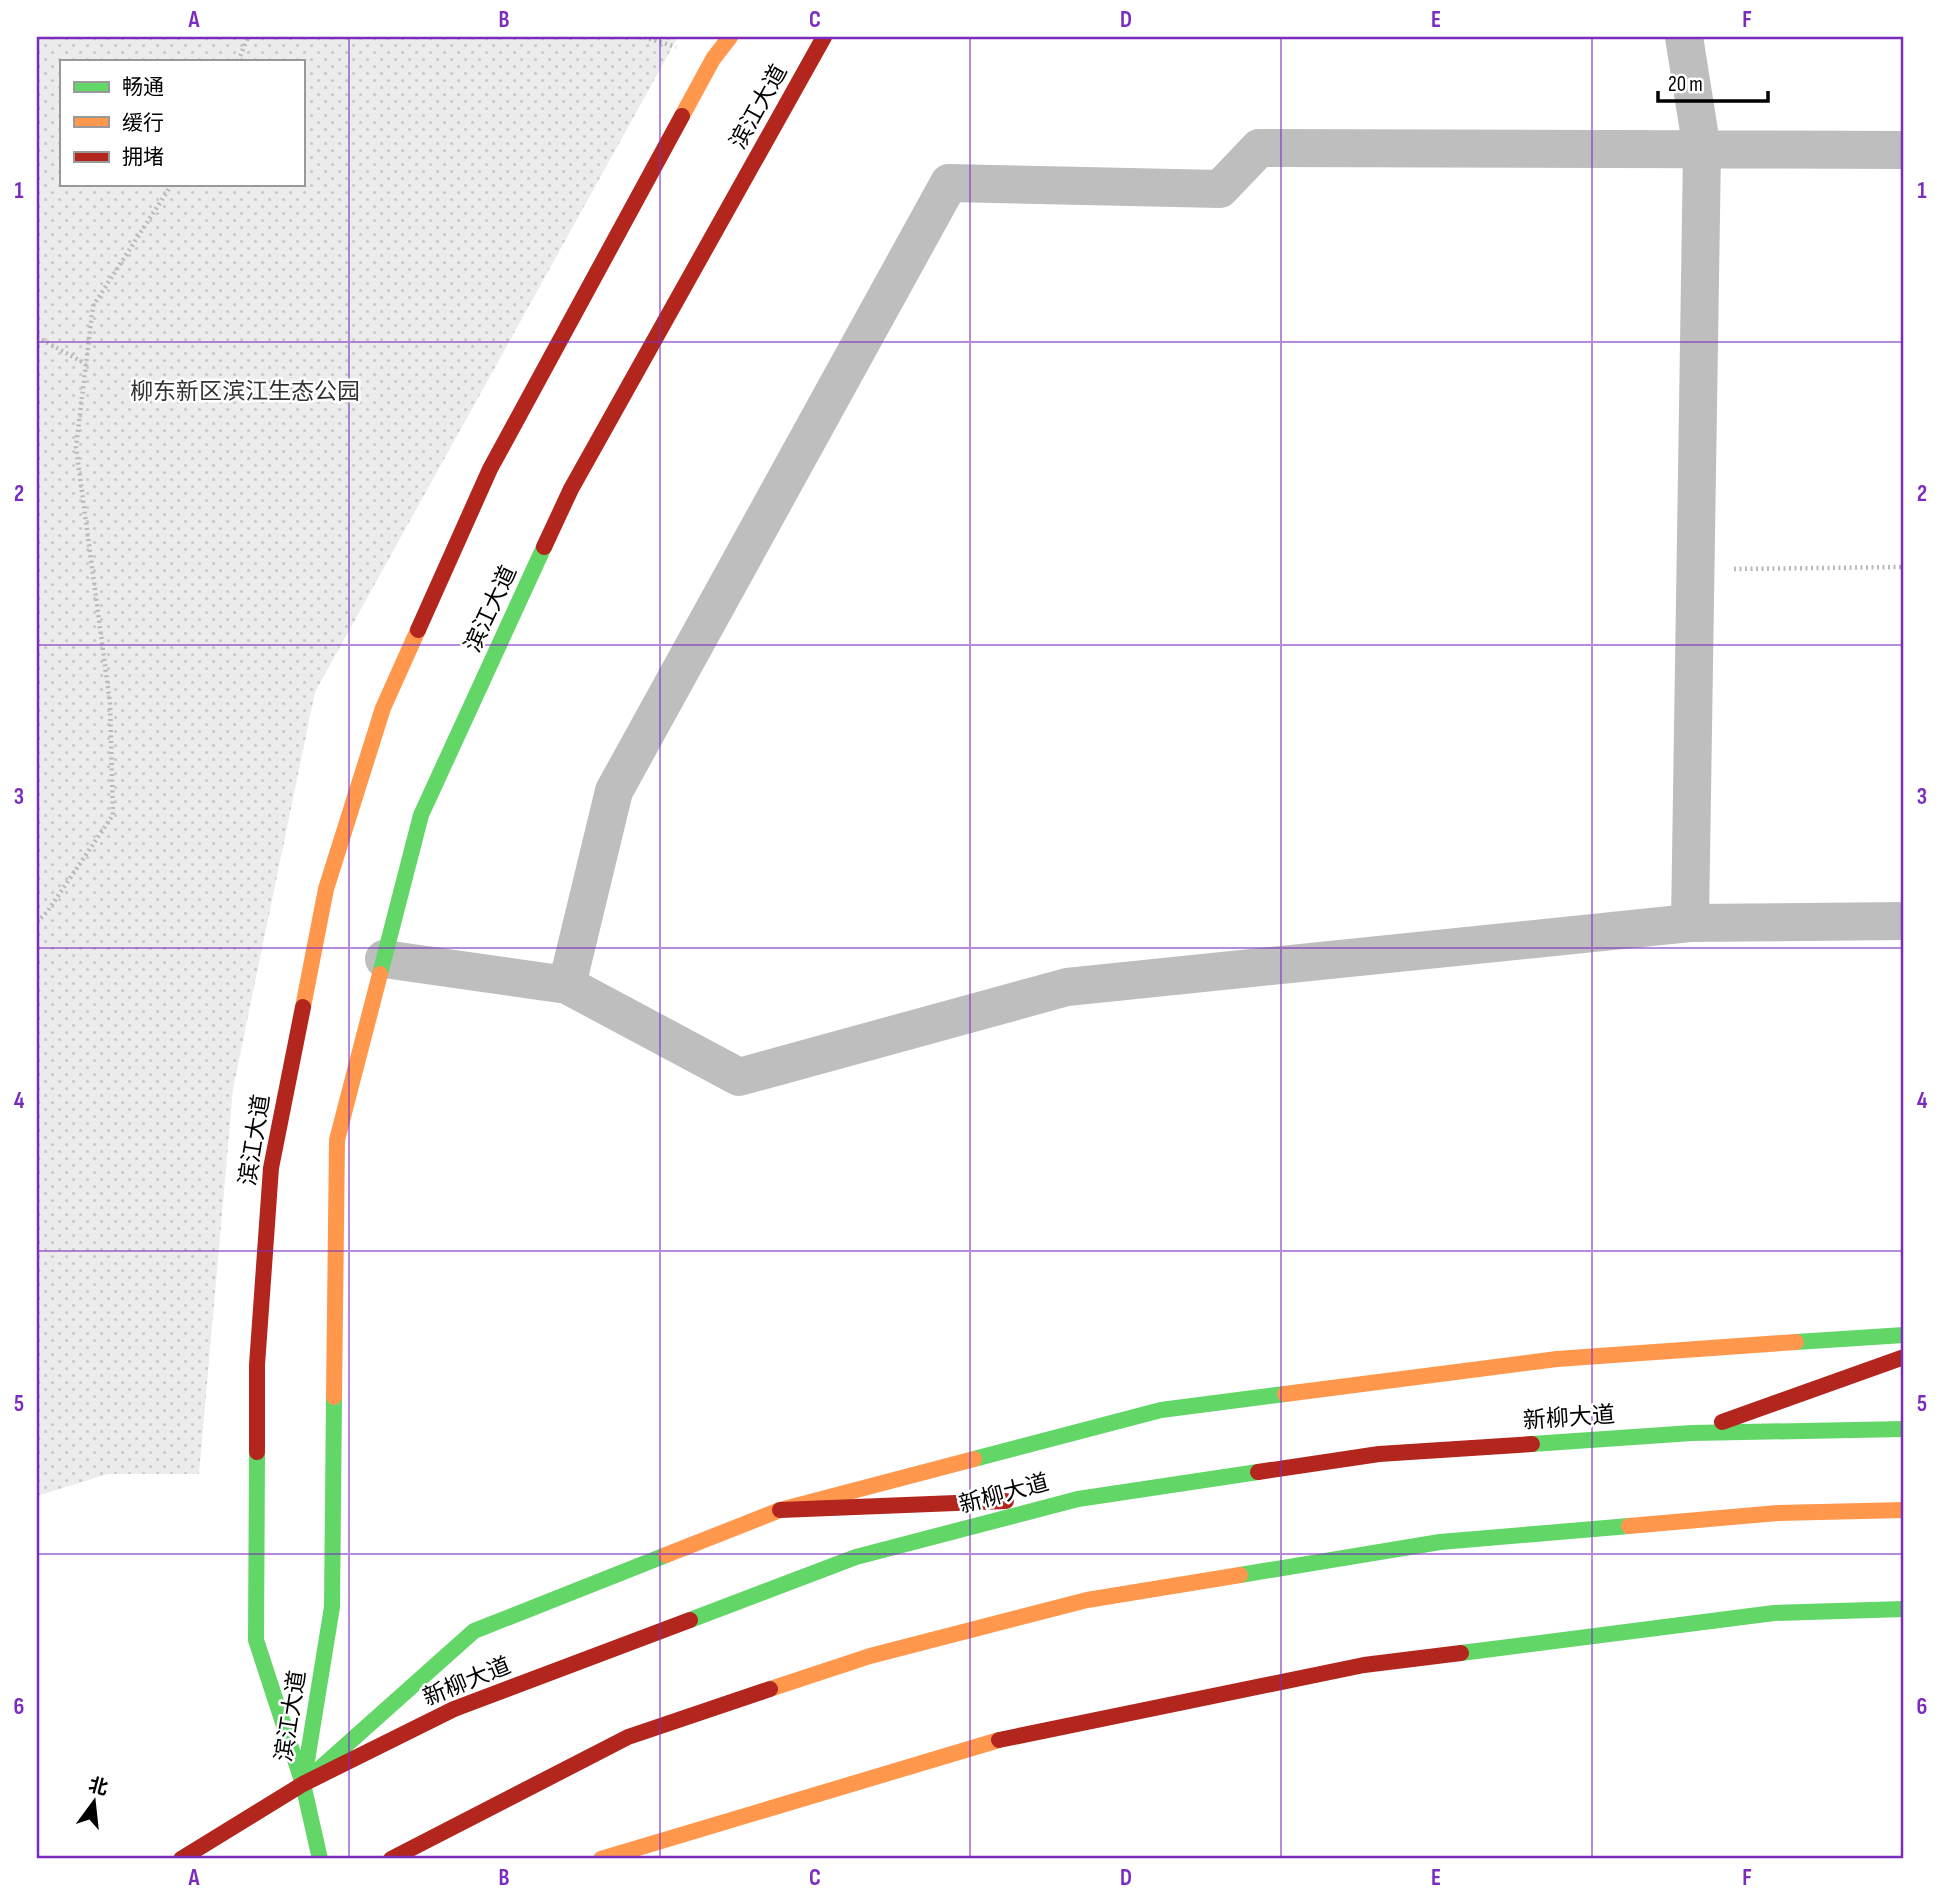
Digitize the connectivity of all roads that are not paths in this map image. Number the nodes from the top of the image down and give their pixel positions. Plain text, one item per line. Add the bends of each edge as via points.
1 (730, 37) edge
2 (824, 37) edge
3 (1684, 37) edge
4 (1702, 150) junction
5 (1904, 150) edge
6 (1904, 921) edge
7 (1690, 923) junction
8 (384, 959) junction
9 (567, 985) junction
10 (1904, 1335) edge
11 (1904, 1357) edge
12 (1904, 1429) edge
13 (1692, 1433) junction
14 (1078, 1499) junction
15 (780, 1510) junction
16 (1904, 1510) edge
17 (1904, 1609) edge
18 (303, 1784) junction
19 (181, 1859) edge
20 (320, 1859) edge
21 (391, 1859) edge
22 (601, 1859) edge

1 - 18 main road, 滨江大道 via 713,59 490,469 383,708 326,889 271,1168 257,1364 256,1640
2 - 8 main road, 滨江大道 via 571,489 421,815
3 - 4 street
4 - 5 street
4 - 7 street
4 - 9 street via 1259,148 1220,189 949,183 614,791
6 - 7 street
7 - 9 street via 1066,987 739,1077
8 - 9 street
8 - 18 main road, 滨江大道 via 337,1140 332,1607
10 - 15 main road via 1557,1359 1161,1410
11 - 13 main road
12 - 13 main road, 新柳大道
13 - 14 main road, 新柳大道 via 1379,1454
14 - 15 main road
14 - 18 main road, 新柳大道 via 856,1557 454,1709
15 - 18 main road via 474,1631
16 - 21 main road via 1778,1513 1440,1542 1087,1600 870,1656 628,1737
17 - 22 main road via 1774,1614 1364,1665 1004,1739
18 - 19 main road, 新柳大道
18 - 20 main road

